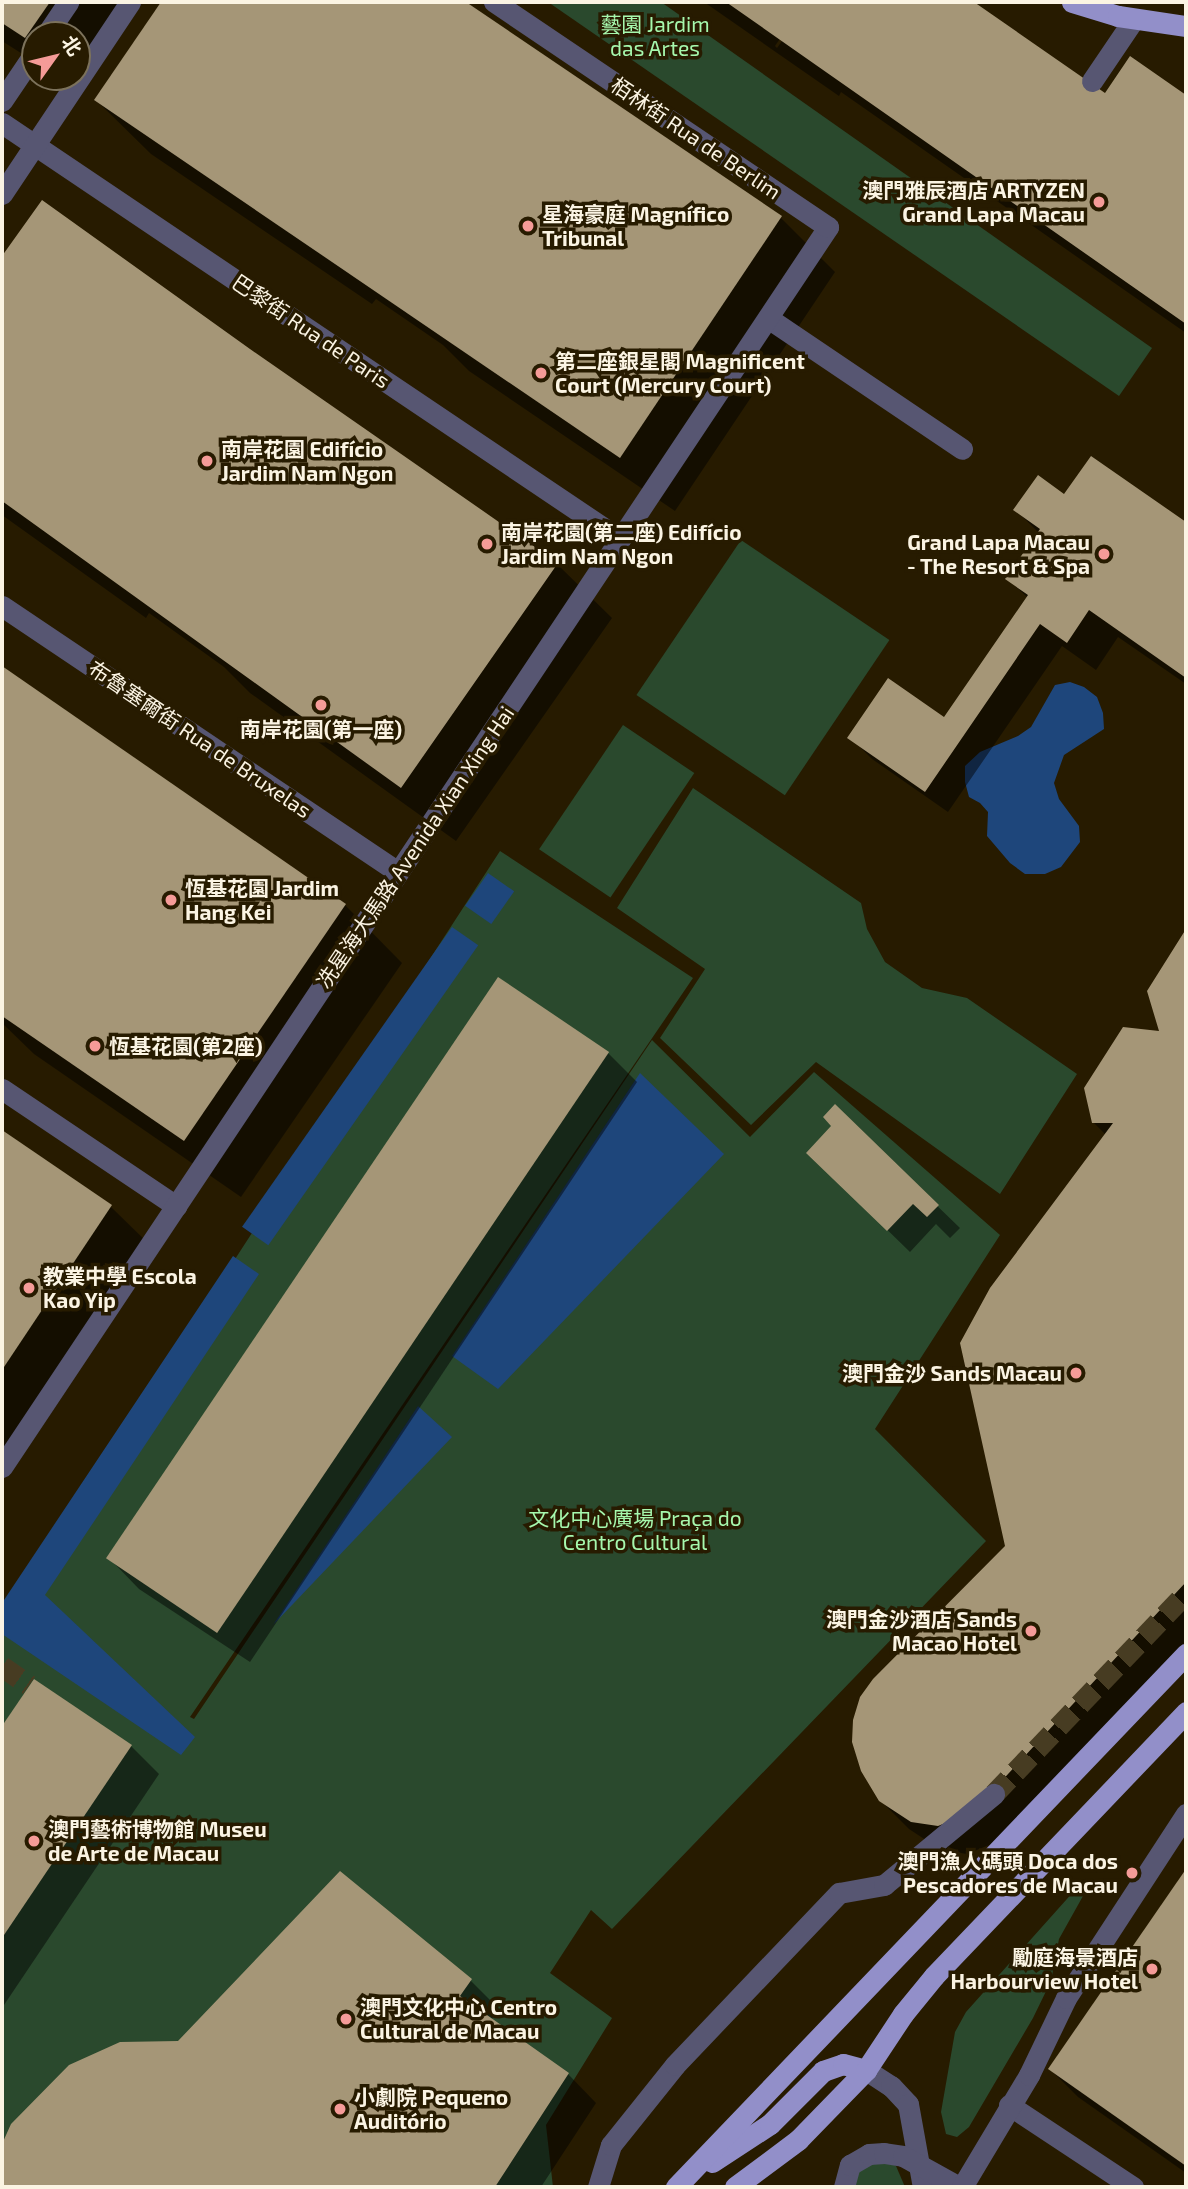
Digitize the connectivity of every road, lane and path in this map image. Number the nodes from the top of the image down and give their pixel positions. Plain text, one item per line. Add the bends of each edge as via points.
1 (68, 2) edge
2 (130, 2) edge
3 (494, 2) edge
4 (1072, 2) edge
5 (1134, 19) junction
6 (55, 21) edge
7 (1186, 26) edge
8 (21, 73) edge
9 (1091, 81) dead end
10 (2, 101) edge
11 (2, 123) edge
12 (34, 145) junction
13 (2, 194) edge
14 (828, 227) joint
15 (768, 318) junction
16 (962, 449) dead end
17 (620, 539) junction
18 (2, 606) edge
19 (398, 872) junction
20 (2, 1089) edge
21 (176, 1206) junction
22 (2, 1467) edge
23 (1186, 1654) edge
24 (1186, 1712) edge
25 (994, 1794) tunnel mouth
26 (1186, 1814) edge
27 (866, 2070) junction
28 (1009, 2105) junction
29 (923, 2177) edge
30 (680, 2184) edge
31 (598, 2187) edge
32 (735, 2187) edge
33 (844, 2187) edge
34 (960, 2187) edge
35 (1133, 2187) edge

1 - 6 street
2 - 12 street
3 - 14 street, 栢林街 Rua de Berlim
4 - 5 main road
5 - 7 main road
5 - 9 street
8 - 10 street
11 - 12 street, 巴黎街 Rua de Paris
12 - 13 street
12 - 17 street, 巴黎街 Rua de Paris
14 - 15 street, 冼星海大馬路 Avenida Xian Xing Hai
15 - 16 street
15 - 17 street, 冼星海大馬路 Avenida Xian Xing Hai
17 - 19 street, 冼星海大馬路 Avenida Xian Xing Hai
18 - 19 street, 布魯塞爾街 Rua de Bruxelas
19 - 21 street, 冼星海大馬路 Avenida Xian Xing Hai
20 - 21 street
21 - 22 street, 冼星海大馬路 Avenida Xian Xing Hai
23 - 30 main road
24 - 27 main road via 934,1976
25 - 31 street via 884,1885 839,1893 667,2075 611,2145
26 - 28 street via 1066,1998 1029,2075
27 - 29 street via 908,2104
27 - 30 main road via 843,2064 823,2071 770,2124
27 - 32 main road via 798,2140
28 - 34 street
28 - 35 street
29 - 33 street via 903,2156 869,2154 850,2165
29 - 34 street

